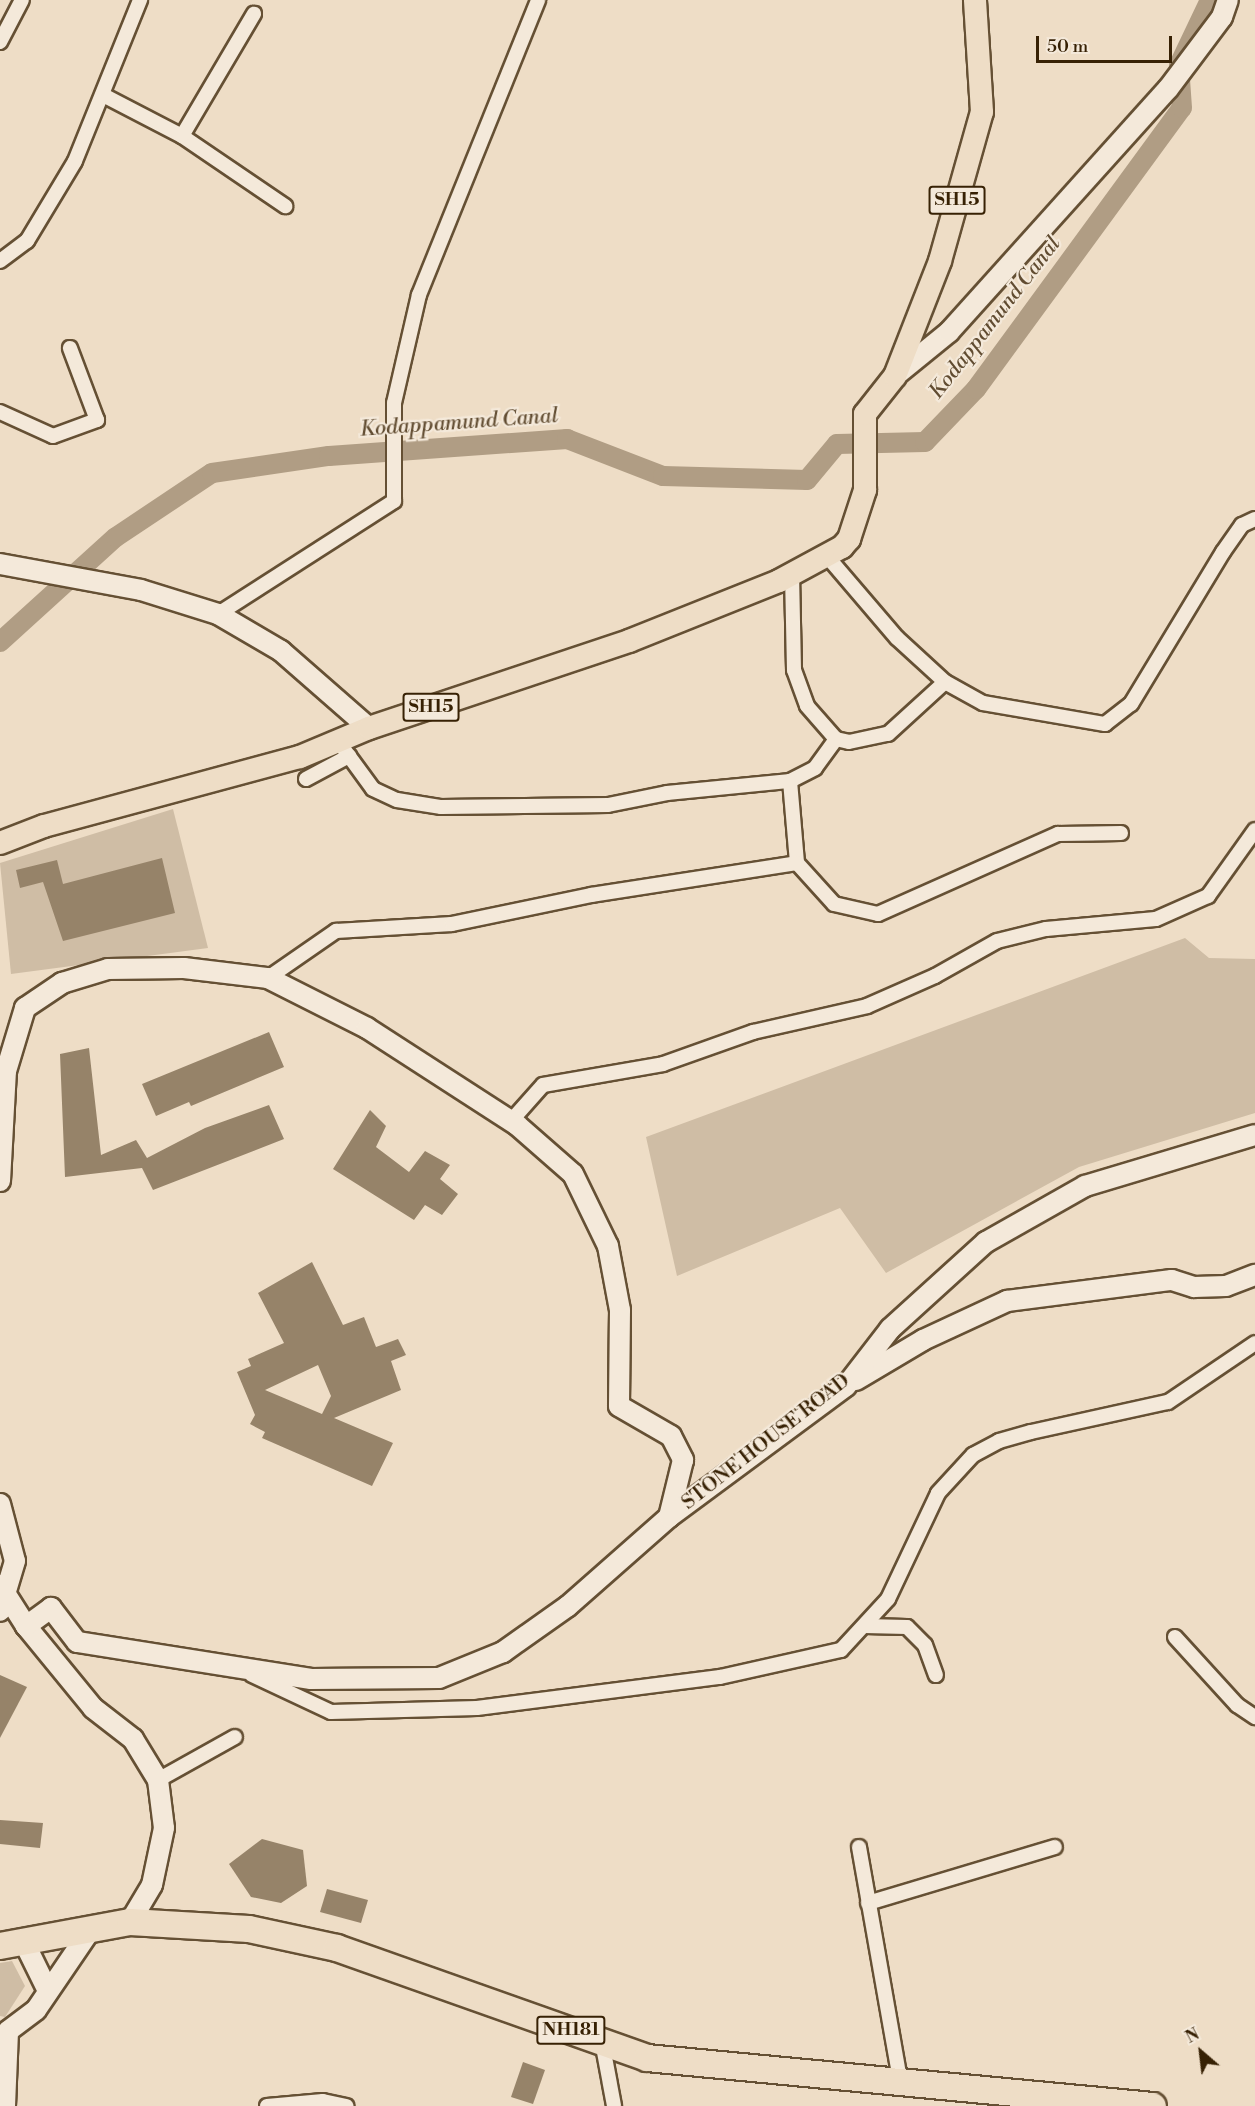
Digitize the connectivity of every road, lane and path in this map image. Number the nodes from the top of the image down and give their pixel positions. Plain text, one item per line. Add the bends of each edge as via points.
1 (22, 0) edge
2 (140, 0) edge
3 (538, 0) edge
4 (975, 0) edge
5 (1228, 0) edge
6 (254, 14) dead end
7 (0, 42) edge
8 (103, 94) junction
9 (182, 136) junction
10 (285, 206) dead end
11 (0, 261) edge
12 (70, 348) dead end
13 (890, 382) junction
14 (0, 412) edge
15 (1255, 519) edge
16 (826, 555) junction
17 (0, 564) edge
18 (792, 574) junction
19 (218, 614) junction
20 (945, 682) junction
21 (369, 728) junction
22 (836, 739) junction
23 (343, 748) junction
24 (306, 779) dead end
25 (790, 782) junction
26 (1255, 830) edge
27 (1122, 833) dead end
28 (0, 843) edge
29 (797, 863) junction
30 (268, 978) junction
31 (511, 1121) junction
32 (1255, 1135) edge
33 (0, 1181) edge
34 (1255, 1275) edge
35 (1255, 1343) edge
36 (846, 1386) junction
37 (0, 1504) edge
38 (669, 1517) junction
39 (2, 1587) edge
40 (0, 1611) edge
41 (26, 1626) junction
42 (865, 1626) junction
43 (1174, 1636) dead end
44 (224, 1662) junction
45 (936, 1676) dead end
46 (1255, 1717) edge
47 (235, 1737) dead end
48 (158, 1780) junction
49 (859, 1847) dead end
50 (1055, 1847) dead end
51 (868, 1903) junction
52 (130, 1922) junction
53 (91, 1929) junction
54 (12, 1944) edge
55 (47, 1989) junction
56 (4, 2030) edge
57 (602, 2041) junction
58 (901, 2085) junction
59 (5, 2106) edge
60 (267, 2106) edge
61 (346, 2106) edge
62 (614, 2106) edge
63 (1153, 2106) edge

1 - 7 street
2 - 8 street
3 - 19 street via 418,295 394,403 394,501
4 - 13 main road, SH15 via 981,112 940,261
5 - 13 street via 1196,55 1168,89 949,332
6 - 9 street
8 - 9 street
8 - 11 street via 75,161 27,241
9 - 10 street
12 - 14 street via 97,420 53,436
13 - 16 main road, SH15 via 865,414 865,490 849,539
15 - 20 street via 1242,525 1222,552 1131,704 1105,724 983,703
16 - 18 main road, SH15
16 - 20 street via 897,638
17 - 19 street via 141,590
18 - 21 main road, SH15 via 629,641
18 - 22 street via 794,670 807,706
19 - 21 street via 281,651
20 - 22 street via 888,734 849,742
21 - 23 main road, SH15
22 - 25 street via 816,768
23 - 24 street
23 - 25 street via 373,789 397,800 441,807 608,805 667,793
23 - 28 main road, SH15 via 44,826
25 - 29 street
26 - 31 street via 1208,896 1156,920 1046,929 997,941 935,976 867,1006 753,1032 663,1064 543,1085
27 - 29 street via 1058,834 878,914 834,904
29 - 30 street via 591,895 452,924 336,931
30 - 31 street via 367,1028
30 - 33 street via 184,968 108,969 62,983 25,1008 6,1071
31 - 38 street via 573,1174 608,1246 620,1310 620,1406 670,1436 683,1460
32 - 36 street, STONE HOUSE ROAD via 1085,1186 986,1242 890,1329
34 - 36 street via 1226,1286 1194,1287 1172,1280 1007,1301 923,1340
35 - 42 street via 1168,1402 1031,1432 999,1441 973,1455 938,1493 888,1599
36 - 38 street, STONE HOUSE ROAD
37 - 39 street via 15,1561
38 - 44 street, STONE HOUSE ROAD via 568,1606 503,1652 439,1678 311,1679
39 - 40 street
39 - 41 street
41 - 44 street, STONE HOUSE ROAD via 51,1608 77,1642
41 - 48 street via 93,1708 133,1739
42 - 44 street via 841,1650 815,1658 720,1677 477,1708 331,1712
42 - 45 street via 907,1627 925,1645
43 - 46 street via 1237,1705
47 - 48 street
48 - 52 street via 164,1828 152,1885
49 - 51 street
50 - 51 street
51 - 58 street
52 - 53 highway, NH181
52 - 57 highway, NH181 via 249,1929 337,1948
53 - 54 highway, NH181
53 - 55 street
54 - 55 street
55 - 56 street via 36,2010
56 - 59 street
57 - 58 highway, NH181 via 647,2058
57 - 62 street
58 - 63 highway, NH181
60 - 61 street via 323,2101

